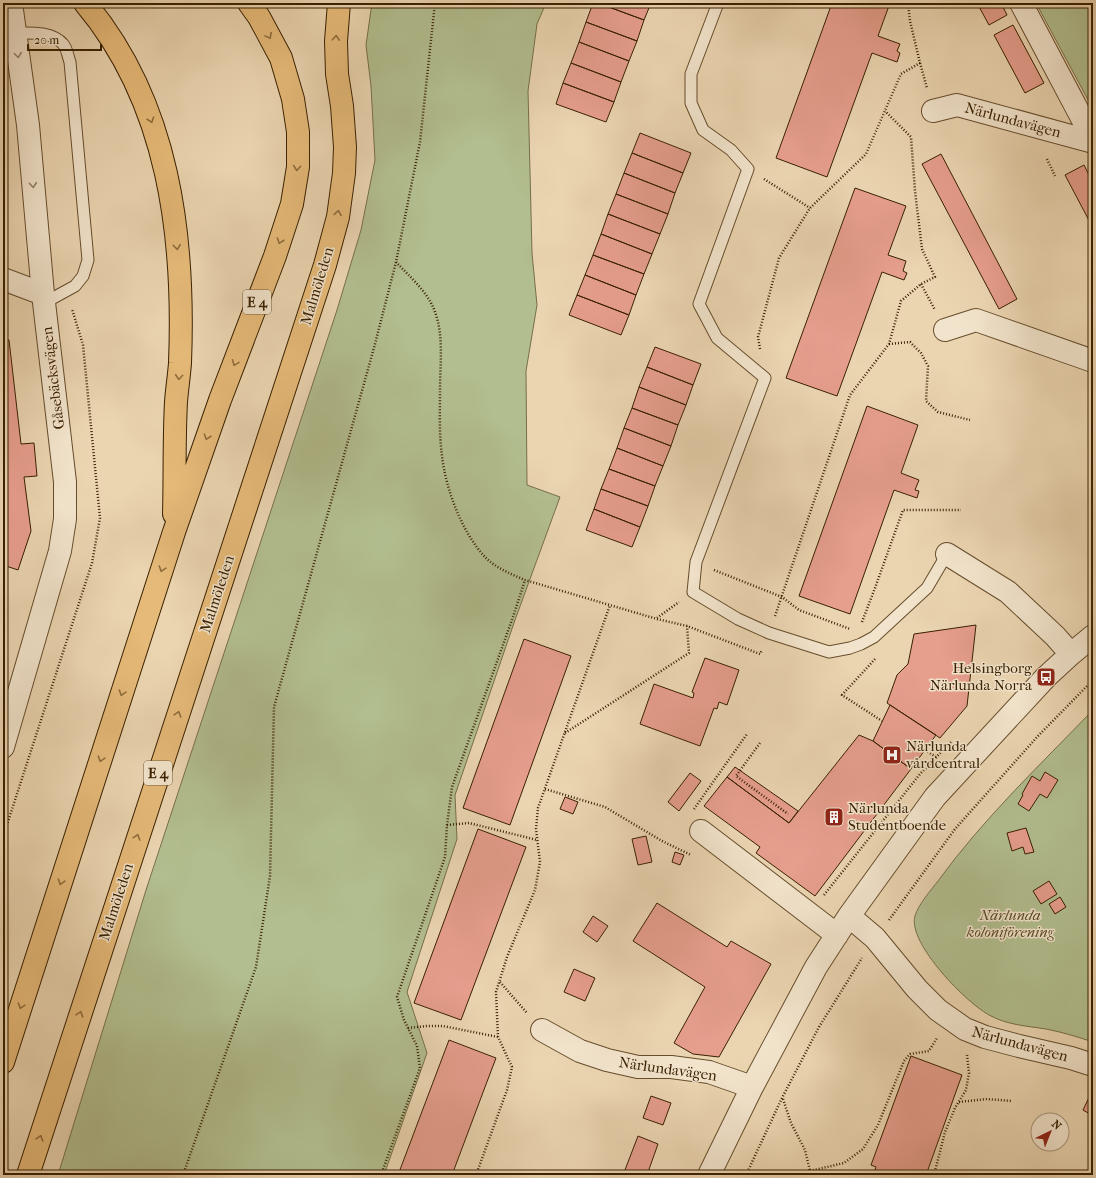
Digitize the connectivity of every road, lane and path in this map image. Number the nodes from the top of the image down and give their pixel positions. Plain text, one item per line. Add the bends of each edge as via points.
1 (11, 3) edge
2 (85, 3) edge
3 (249, 3) edge
4 (339, 3) edge
5 (435, 3) edge
6 (718, 3) edge
7 (908, 3) edge
8 (1021, 3) edge
9 (1087, 3) edge
10 (1093, 15) edge
11 (15, 33) junction
12 (885, 111) junction
13 (933, 111) dead end
14 (1093, 140) edge
15 (1047, 159) dead end
16 (748, 169) junction
17 (1055, 176) dead end
18 (810, 208) junction
19 (396, 262) junction
20 (3, 279) edge
21 (921, 284) junction
22 (44, 298) junction
23 (945, 330) joint
24 (889, 344) junction
25 (1093, 360) edge
26 (764, 378) junction
27 (970, 420) dead end
28 (961, 510) dead end
29 (174, 532) junction
30 (947, 554) joint
31 (696, 562) junction
32 (525, 580) junction
33 (693, 592) junction
34 (782, 597) junction
35 (610, 605) junction
36 (657, 619) junction
37 (861, 624) dead end
38 (687, 626) junction
39 (851, 629) dead end
40 (769, 633) junction
41 (1093, 636) edge
42 (874, 637) junction
43 (760, 654) dead end
44 (1071, 654) junction
45 (1093, 680) edge
46 (882, 721) dead end
47 (565, 733) junction
48 (747, 734) dead end
49 (760, 743) dead end
50 (3, 747) edge
51 (925, 750) dead end
52 (936, 757) dead end
53 (1093, 778) edge
54 (545, 789) junction
55 (1093, 791) edge
56 (788, 814) dead end
57 (447, 825) junction
58 (701, 831) joint
59 (537, 840) junction
60 (694, 856) dead end
61 (849, 916) junction
62 (837, 935) junction
63 (875, 938) junction
64 (500, 981) junction
65 (957, 1023) junction
66 (408, 1028) junction
67 (542, 1030) joint
68 (498, 1037) junction
69 (3, 1062) edge
70 (1093, 1065) edge
71 (752, 1087) junction
72 (782, 1098) junction
73 (1012, 1101) dead end
74 (959, 1102) junction
75 (810, 1171) junction
76 (995, 1172) dead end
77 (28, 1175) edge
78 (182, 1175) edge
79 (381, 1175) edge
80 (476, 1175) edge
81 (709, 1175) edge
82 (746, 1175) edge
83 (811, 1175) edge
84 (934, 1175) edge
85 (991, 1175) edge

1 - 11 street, Gåsebäcksvägen
2 -> 29 highway via 124,58 147,108 161,153 174,216 180,306
3 -> 29 highway, E 4 via 281,58 293,99 298,132 298,167 292,204
77 -> 4 highway, Malmöleden / E 4 via 325,265 338,217 345,147 337,74
5 - 19 path via 420,142
6 - 16 lane via 691,74 691,104 703,130 731,150
7 - 12 path via 920,63 901,74
8 - 14 street, Närlundavägen
9 - 10 path
11 -> 22 street, Gåsebäcksvägen via 28,125
11 - 22 lane via 54,36 64,45 70,62 88,260 83,276 75,286
12 - 18 path via 866,154
12 - 21 path via 910,137 922,249 935,277
13 - 14 street, Närlundavägen via 956,105
15 - 17 path
16 - 18 path
16 - 26 lane via 699,304 717,338
18 - 26 path via 779,258 758,337
19 - 32 path via 424,291 435,311 440,334 442,456 448,486 459,516 486,558
19 - 78 path via 274,707 270,876 256,967
20 - 22 street
21 - 23 path
21 - 24 path via 901,301
22 - 50 street, Gåsebäcksvägen via 65,482 65,519 60,552
23 - 25 street via 976,320
24 - 27 path via 910,342 921,353 928,366 926,400 938,412
24 - 34 path via 850,395
26 - 31 lane
28 - 37 path via 903,510
29 -> 69 highway, E 4
30 - 42 lane via 927,588
30 - 44 street via 1008,592
31 - 33 lane
31 - 34 path
32 - 35 path
32 - 57 path via 452,786
33 - 36 path
33 - 40 lane via 738,619
34 - 39 path via 799,610
34 - 40 path
35 - 36 path
35 - 47 path
36 - 38 path
38 - 43 path
38 - 47 path via 689,653
40 - 42 lane via 829,652 850,648
41 - 44 street
42 - 46 path via 879,654 842,695
44 - 61 street via 935,797
45 - 63 path via 1038,736 955,829
47 - 54 path
48 - 58 path via 686,820
49 - 56 path via 736,776
51 - 52 path
53 - 55 path
54 - 59 path via 538,808
54 - 60 path via 605,807 662,841
57 - 59 path via 469,823
57 - 66 path via 445,857 397,997
58 - 62 street
59 - 64 path via 540,862 535,890 507,957
61 - 62 street
61 - 63 street, Närlundavägen
62 - 71 street via 816,967
63 - 65 street, Närlundavägen via 917,989 938,1010
63 - 72 path via 819,1027
64 - 67 path
64 - 68 path via 496,992
65 - 70 street, Närlundavägen via 985,1037
65 - 74 path via 969,1073 966,1090
65 - 75 path via 929,1050 910,1054 904,1061 878,1125 863,1149 844,1163
66 - 68 path via 443,1026
66 - 79 path via 417,1046 420,1068
67 - 71 street, Närlundavägen via 580,1051 607,1060 638,1067 671,1067 709,1072
68 - 80 path via 512,1067 507,1090
71 - 81 street
72 - 75 path via 791,1123 806,1150
72 - 82 path
73 - 74 path via 987,1099
74 - 84 path via 945,1132
75 - 83 path
76 - 85 path

